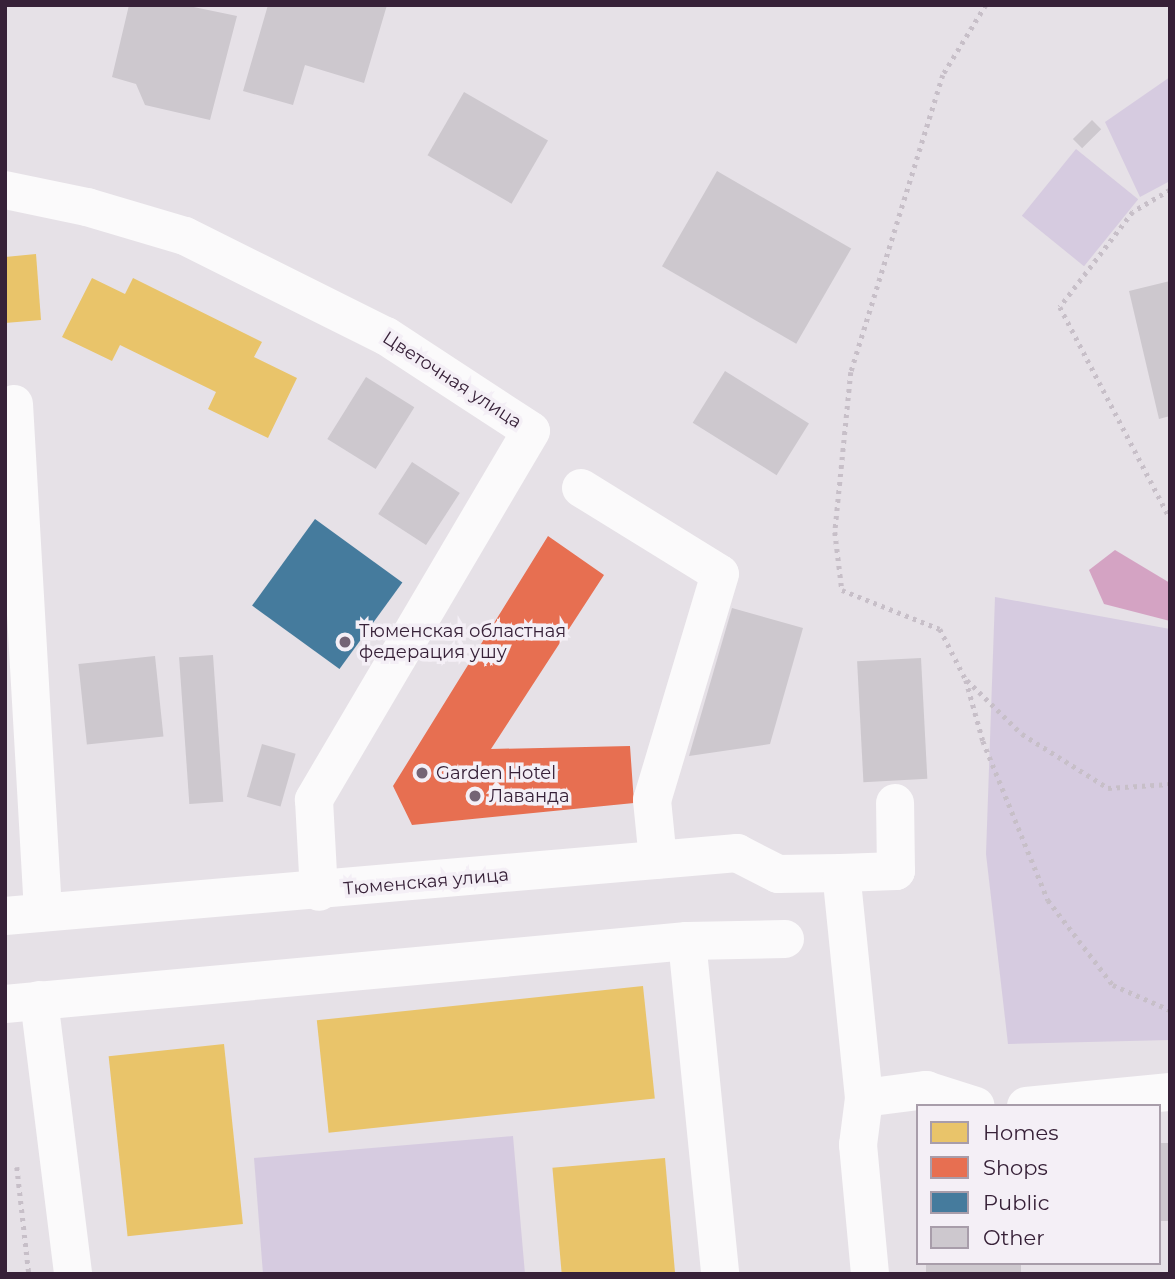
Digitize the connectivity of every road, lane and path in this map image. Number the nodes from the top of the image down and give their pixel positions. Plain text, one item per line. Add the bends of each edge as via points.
1 (985, 5) edge
2 (5, 190) edge
3 (1170, 190) edge
4 (14, 404) dead end
5 (581, 488) dead end
6 (1170, 518) edge
7 (967, 680) junction
8 (1170, 784) edge
9 (895, 803) dead end
10 (658, 860) junction
11 (841, 873) junction
12 (318, 892) junction
13 (43, 912) junction
14 (5, 916) edge
15 (785, 939) dead end
16 (687, 942) junction
17 (22, 1002) edge
18 (1170, 1010) edge
19 (1170, 1092) edge
20 (864, 1098) junction
21 (970, 1104) edge
22 (1047, 1104) edge
23 (16, 1165) dead end
24 (29, 1274) edge
25 (73, 1274) edge
26 (720, 1274) edge
27 (870, 1274) edge

1 - 7 path via 943,75 851,372 835,532 842,590 940,629
2 - 12 street, Цветочная улица via 87,207 185,236 386,336 531,431 314,800
3 - 6 path via 1133,212 1060,307
4 - 13 street
5 - 10 street via 720,574 652,800
7 - 8 path via 1022,734 1108,788
7 - 18 path via 983,741 1048,900 1113,985
9 - 11 street, Тюменская улица via 896,871
10 - 11 street, Тюменская улица via 737,853 778,874
10 - 12 street, Тюменская улица
11 - 20 street
12 - 13 street, Тюменская улица
13 - 14 street, Тюменская улица
15 - 16 street
16 - 17 street
16 - 26 street
17 - 25 street
19 - 22 street
20 - 21 street via 926,1090
20 - 27 street via 858,1145
23 - 24 path

